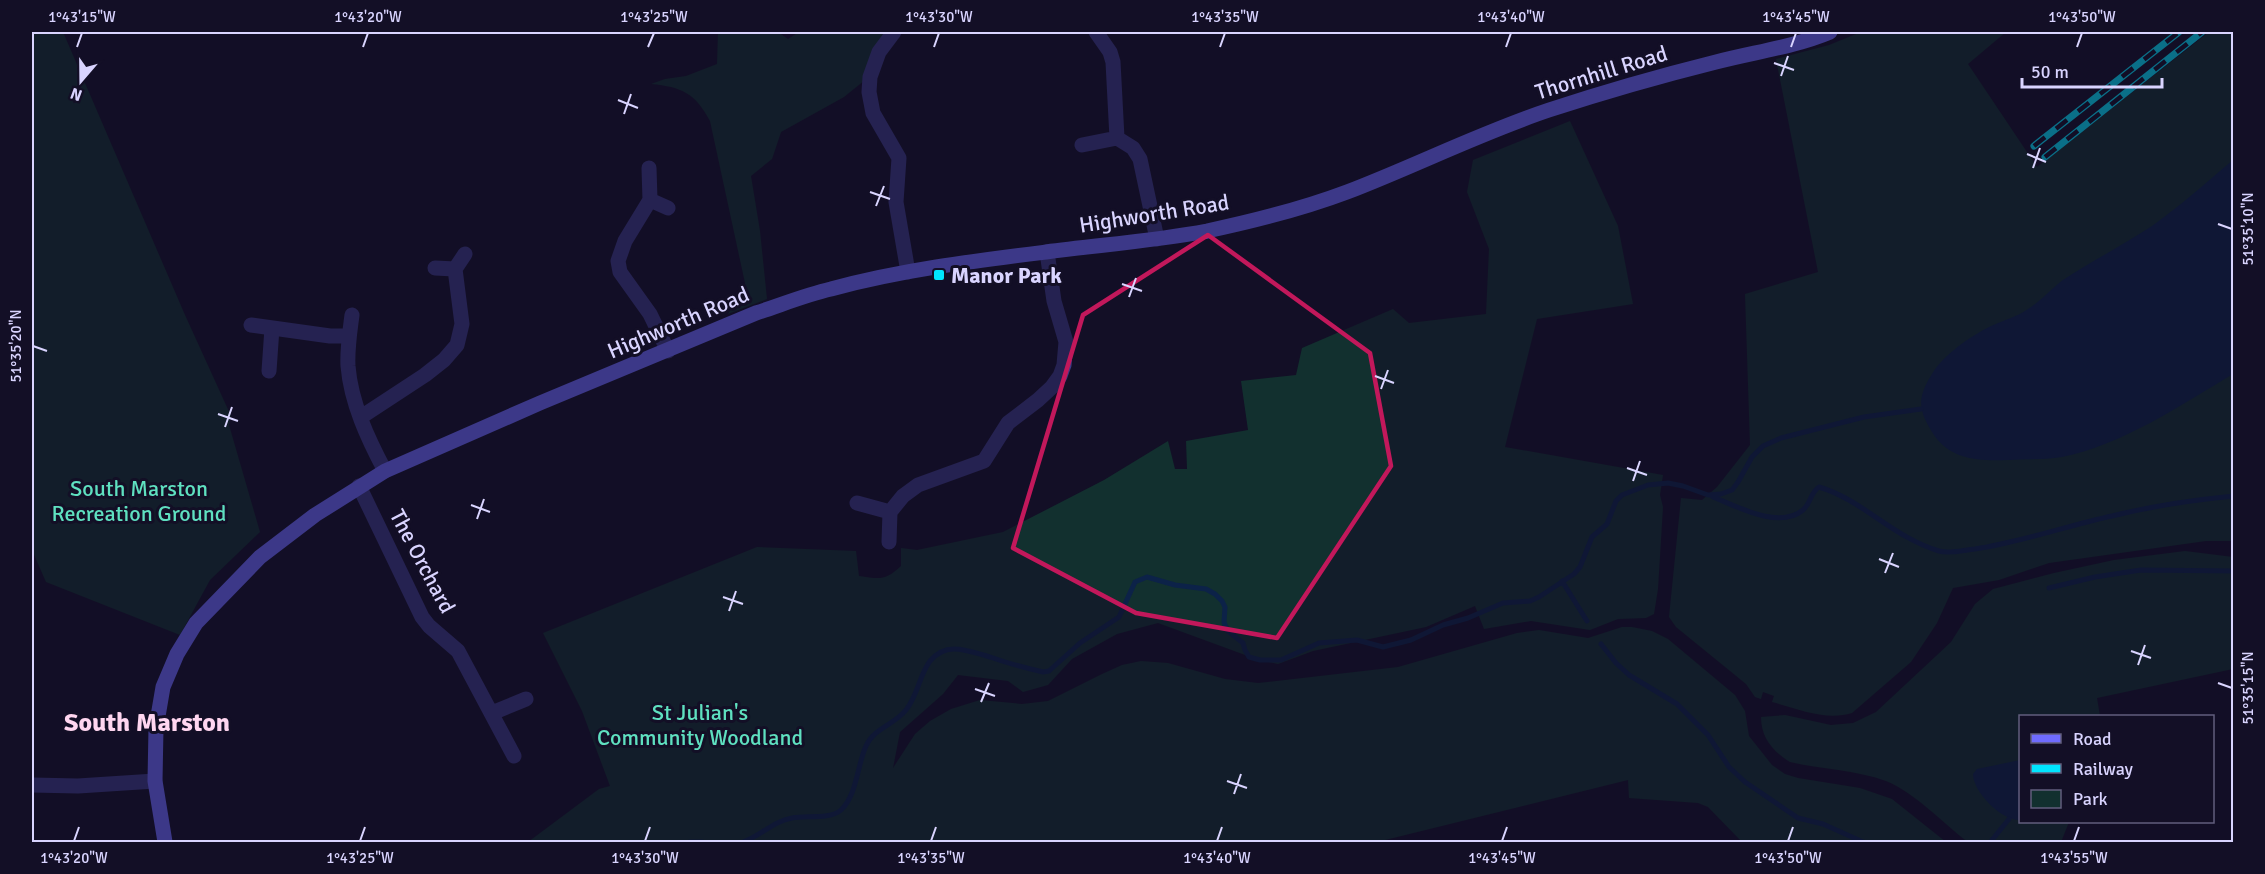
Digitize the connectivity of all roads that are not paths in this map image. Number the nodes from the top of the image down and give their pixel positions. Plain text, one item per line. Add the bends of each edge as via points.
1 (894, 32) edge
2 (1096, 32) edge
3 (1830, 32) edge
4 (1117, 138) junction
5 (1457, 144) joint
6 (1082, 145) dead end
7 (649, 168) dead end
8 (650, 200) junction
9 (668, 208) dead end
10 (1157, 239) junction
11 (1047, 252) junction
12 (465, 254) dead end
13 (435, 268) dead end
14 (455, 269) junction
15 (908, 272) junction
16 (352, 315) dead end
17 (251, 324) dead end
18 (272, 328) junction
19 (349, 336) junction
20 (668, 351) junction
21 (269, 371) dead end
22 (361, 417) junction
23 (385, 471) junction
24 (359, 486) junction
25 (857, 503) dead end
26 (890, 512) junction
27 (889, 542) dead end
28 (526, 699) dead end
29 (492, 713) junction
30 (514, 756) dead end
31 (154, 781) junction
32 (32, 785) edge
33 (165, 843) edge

1 - 15 street via 879,52 869,92 873,113 899,158 896,202
2 - 4 street via 1113,62
3 - 5 street, Thornhill Road via 1595,96
4 - 6 street
4 - 10 street via 1133,148 1140,159
5 - 10 street, Highworth Road via 1326,200 1239,224
7 - 8 street
8 - 9 street
8 - 20 street via 625,241 618,261 620,272 650,314
10 - 11 street, Highworth Road
11 - 15 street, Highworth Road
11 - 26 street via 1054,301 1066,342 1060,376 1038,400 1008,423 984,461 918,485
12 - 14 street
13 - 14 street
14 - 22 street via 462,324 457,345 425,375
15 - 20 street, Highworth Road via 792,300
16 - 19 street
17 - 18 street
18 - 19 street
18 - 21 street
19 - 22 street via 350,380
20 - 23 street, Highworth Road
22 - 23 street
23 - 24 street, Highworth Road
24 - 29 street, The Orchard via 422,617 458,651
24 - 31 street, Highworth Road via 260,557 196,623 163,687 156,728
25 - 26 street
26 - 27 street
28 - 29 street
29 - 30 street, The Orchard
31 - 32 street
31 - 33 street, Highworth Road

